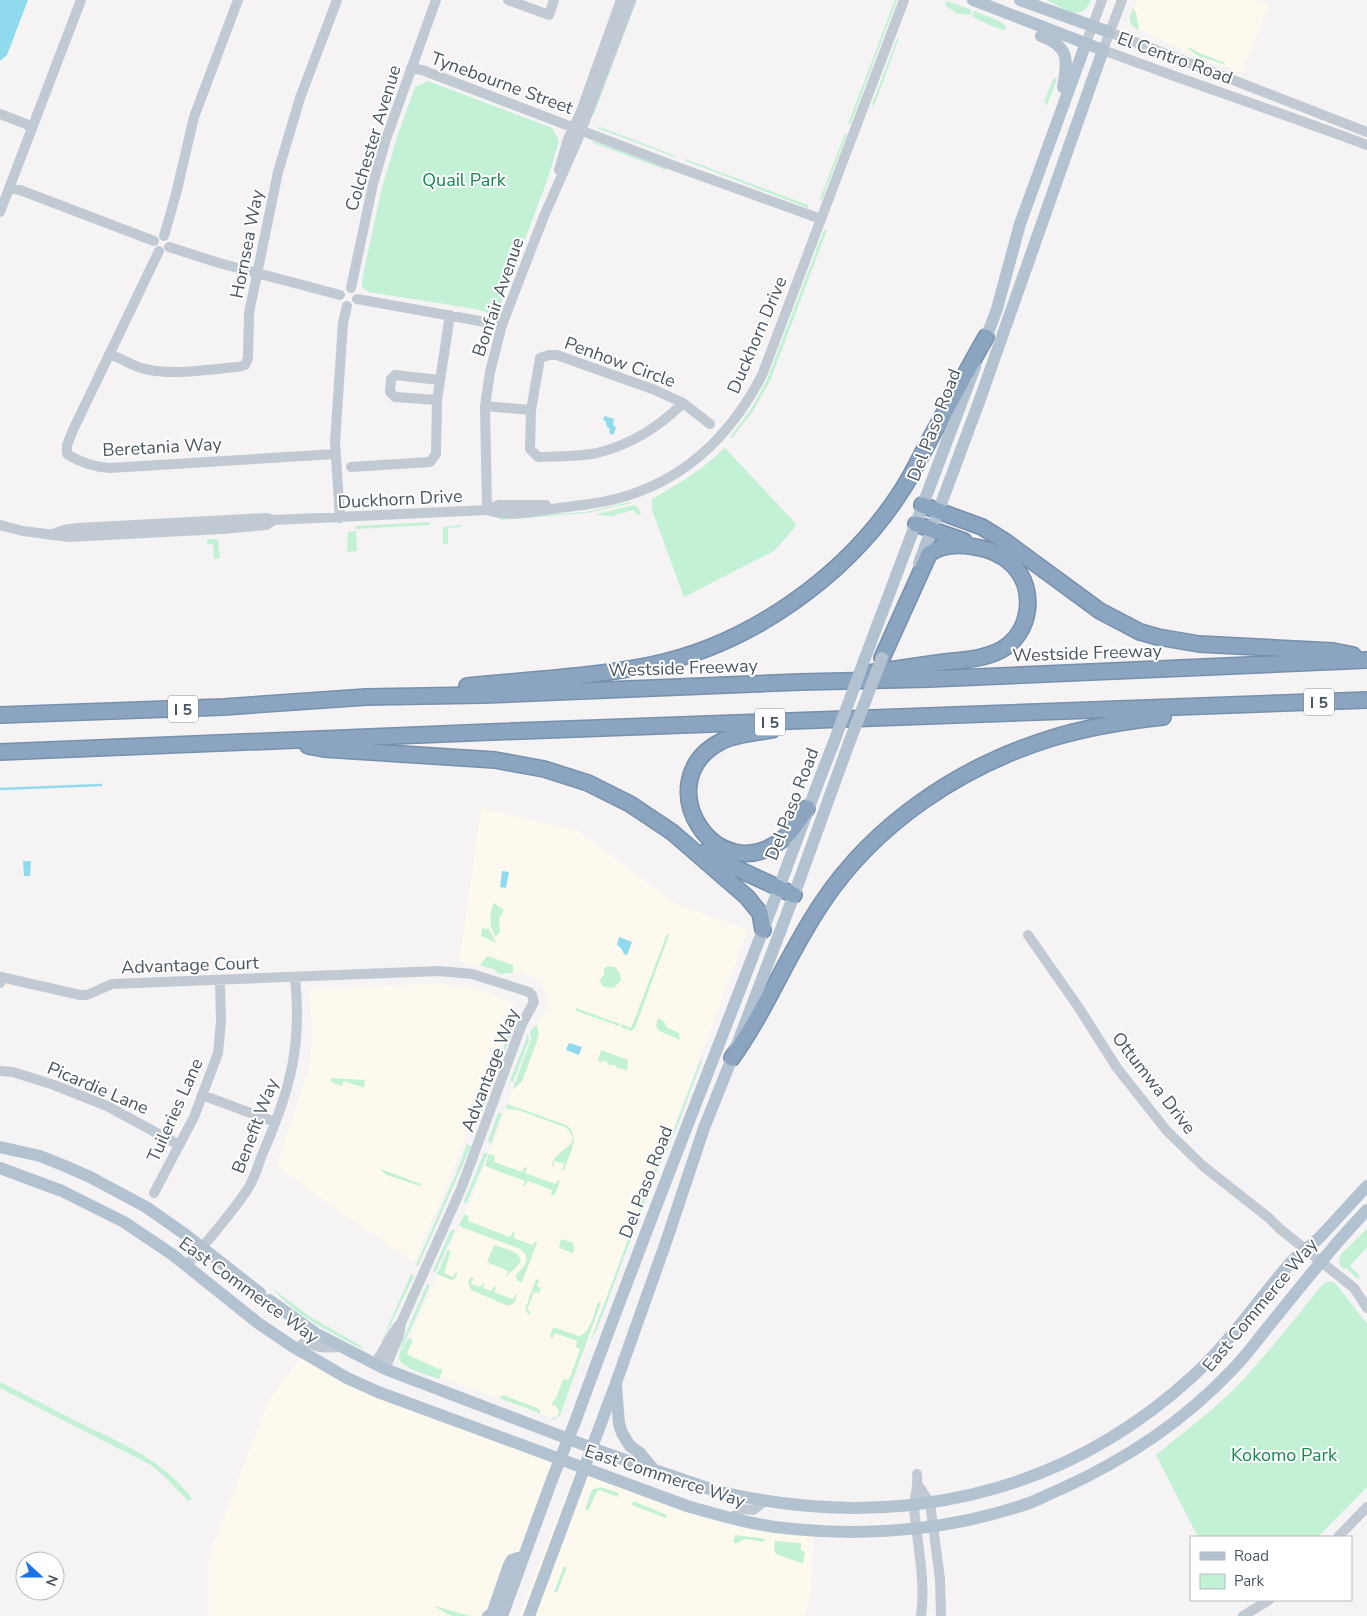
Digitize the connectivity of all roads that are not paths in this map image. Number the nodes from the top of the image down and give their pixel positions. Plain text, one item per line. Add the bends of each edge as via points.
1 (81, 0) edge
2 (238, 0) edge
3 (337, 0) edge
4 (436, 0) edge
5 (508, 0) edge
6 (554, 0) edge
7 (621, 0) edge
8 (631, 0) edge
9 (904, 0) edge
10 (973, 0) edge
11 (1020, 0) edge
12 (1102, 0) edge
13 (1122, 0) edge
14 (1003, 12) junction
15 (1092, 25) junction
16 (1109, 32) junction
17 (1086, 43) junction
18 (1103, 50) junction
19 (411, 68) junction
20 (0, 114) edge
21 (1058, 119) junction
22 (578, 128) junction
23 (32, 129) junction
24 (1367, 132) edge
25 (1367, 145) edge
26 (9, 188) junction
27 (0, 212) edge
28 (821, 219) junction
29 (164, 236) junction
30 (154, 241) junction
31 (169, 246) junction
32 (159, 251) junction
33 (257, 274) junction
34 (351, 288) junction
35 (340, 295) junction
36 (357, 299) junction
37 (348, 306) junction
38 (450, 315) junction
39 (502, 325) junction
40 (986, 337) junction
41 (110, 355) junction
42 (439, 380) junction
43 (437, 400) junction
44 (683, 403) junction
45 (485, 406) junction
46 (531, 410) junction
47 (710, 424) dead end
48 (335, 454) junction
49 (352, 467) dead end
50 (922, 505) junction
51 (487, 510) junction
52 (938, 512) junction
53 (340, 518) junction
54 (916, 524) junction
55 (0, 525) edge
56 (931, 530) junction
57 (977, 547) junction
58 (882, 658) junction
59 (1367, 659) edge
60 (801, 682) junction
61 (366, 697) junction
62 (1367, 700) edge
63 (1261, 704) junction
64 (0, 715) edge
65 (822, 720) junction
66 (279, 740) junction
67 (0, 752) edge
68 (808, 808) junction
69 (672, 832) junction
70 (779, 889) junction
71 (794, 895) junction
72 (763, 930) junction
73 (1028, 935) dead end
74 (295, 977) junction
75 (1, 980) edge
76 (220, 980) junction
77 (732, 1058) junction
78 (0, 1071) edge
79 (202, 1095) junction
80 (275, 1122) junction
81 (179, 1144) junction
82 (0, 1147) edge
83 (0, 1168) edge
84 (1367, 1186) edge
85 (154, 1193) dead end
86 (1367, 1210) edge
87 (202, 1247) junction
88 (1306, 1249) junction
89 (1321, 1261) junction
90 (187, 1265) junction
91 (1367, 1308) edge
92 (340, 1347) junction
93 (297, 1349) junction
94 (379, 1367) junction
95 (616, 1383) junction
96 (569, 1438) junction
97 (592, 1447) junction
98 (560, 1460) junction
99 (584, 1469) junction
100 (654, 1470) junction
101 (765, 1501) junction
102 (930, 1503) junction
103 (914, 1505) junction
104 (1367, 1507) edge
105 (733, 1519) junction
106 (932, 1525) junction
107 (916, 1527) junction
108 (1339, 1536) edge
109 (524, 1556) junction
110 (1266, 1601) edge
111 (488, 1616) edge
112 (502, 1616) edge
113 (529, 1616) edge
114 (921, 1616) edge
115 (941, 1616) edge
116 (1243, 1616) edge

1 - 23 street
2 - 29 street via 194,117
3 - 33 street, Hornsea Way via 288,135
4 - 19 street, Colchester Avenue
5 - 6 street via 549,15
7 - 22 street, Bonfair Avenue
8 - 22 street, Bonfair Avenue
9 - 28 street, Duckhorn Drive
10 - 14 main road, El Centro Road
11 - 15 main road, El Centro Road
12 - 15 street, Del Paso Road
13 - 16 street, Del Paso Road
14 - 17 main road, El Centro Road
14 - 21 main road via 1022,28 1054,40 1064,50 1066,70
15 - 16 main road, El Centro Road
15 - 17 street, Del Paso Road
16 - 18 street, Del Paso Road
16 - 24 street, El Centro Road
17 - 18 main road, El Centro Road
17 - 21 main road, Del Paso Road
18 - 25 street, El Centro Road
18 - 52 main road, Del Paso Road
19 - 22 street, Tynebourne Street
19 - 34 street, Colchester Avenue via 373,184
20 - 23 street
21 - 40 main road, Del Paso Road via 1020,224
22 - 28 street, Tynebourne Street
22 - 39 street, Bonfair Avenue
23 - 26 street
26 - 27 street
26 - 30 street
28 - 51 street, Duckhorn Drive via 762,375 742,411 698,458 657,484 619,498 564,507 498,505
29 - 30 street
29 - 31 street
30 - 32 street via 154,248
31 - 32 street
31 - 33 street
32 - 41 street, Beretania Way
33 - 35 street
33 - 41 street, Hornsea Way via 245,365 159,372
34 - 35 street via 343,290
34 - 36 street
35 - 37 street via 341,301
36 - 37 street
36 - 38 street
37 - 48 street via 343,323
38 - 39 street
38 - 42 street
39 - 45 street, Bonfair Avenue
40 - 50 main road, Del Paso Road
40 - 61 highway via 902,490 875,527 833,571 767,619 738,635 680,658 652,665
41 - 48 street, Beretania Way via 67,445 67,454 76,460 110,468
42 - 43 street
42 - 43 street via 396,375 391,379 390,392 395,397
43 - 49 street via 436,454 430,462
44 - 46 street, Penhow Circle via 566,358 549,355 540,358
44 - 46 street, Penhow Circle via 667,418 628,442 595,453 538,457 530,449
44 - 47 street, Penhow Circle
45 - 46 street
45 - 51 street, Bonfair Avenue
48 - 53 street
50 - 52 highway
50 - 54 main road, Del Paso Road
51 - 53 street, Duckhorn Drive
52 - 56 main road, Del Paso Road
52 - 59 highway via 982,527 1100,612 1140,632 1179,641 1333,651
53 - 55 street, Duckhorn Drive via 266,518 86,528 53,534 23,532
54 - 56 highway
54 - 68 main road, Del Paso Road, bridge
56 - 57 highway
56 - 58 main road, Del Paso Road
57 - 58 highway via 945,546 928,554
57 - 60 highway via 1012,564 1025,586 1028,605 1024,624 1020,634 1008,644 981,657
58 - 71 main road, Del Paso Road, bridge
59 - 60 highway, Westside Freeway / I 5
60 - 61 highway, Westside Freeway / I 5
61 - 64 highway, Westside Freeway / I 5 via 223,707
62 - 63 highway, I 5
63 - 65 highway, I 5
63 - 77 highway via 1114,723 1053,738 979,768 930,796 883,833 837,882 805,928 747,1038
65 - 66 highway, I 5
65 - 68 highway via 719,742 697,764 690,783 691,810 699,828 714,843 732,851 760,851 777,844
66 - 67 highway, I 5
66 - 69 highway via 324,749 495,760 544,769 607,792
68 - 70 main road, Del Paso Road
69 - 70 highway
69 - 72 highway via 747,897 760,913
70 - 71 highway
70 - 72 main road, Del Paso Road
71 - 77 main road, Del Paso Road
72 - 96 main road, Del Paso Road
73 - 88 street, Ottumwa Drive via 1117,1068 1167,1131 1203,1166
74 - 76 street, Advantage Court
74 - 80 street, Benefit Way via 297,1045 292,1074
74 - 94 street, Advantage Way via 472,974 529,992 534,1002 522,1024 461,1189 401,1323 399,1335
75 - 76 street, Advantage Court via 87,995 112,984
76 - 79 street, Tuileries Lane via 220,1041
77 - 95 main road, Del Paso Road via 704,1128
78 - 81 street, Picardie Lane via 54,1085 106,1106
79 - 80 street
79 - 81 street, Tuileries Lane
80 - 87 street, Benefit Way via 249,1186
81 - 85 street, Tuileries Lane
82 - 87 main road, East Commerce Way via 40,1156 90,1177 146,1207
83 - 90 main road, East Commerce Way via 41,1182 107,1213
84 - 88 main road, East Commerce Way
86 - 89 main road, East Commerce Way
87 - 90 street, Benefit Way
87 - 92 main road, East Commerce Way via 264,1297
88 - 89 street, Ottumwa Drive
88 - 102 main road, East Commerce Way via 1193,1376 1120,1432 1087,1451 1011,1484
89 - 91 street, Ottumwa Drive via 1354,1288
89 - 106 main road, East Commerce Way via 1232,1370 1182,1417 1132,1451 1033,1502 974,1518
90 - 93 main road, East Commerce Way via 258,1323
92 - 93 street via 319,1347 309,1341
92 - 94 main road, East Commerce Way
93 - 98 main road, East Commerce Way via 378,1392
94 - 96 main road, East Commerce Way
95 - 97 main road, Del Paso Road
95 - 100 main road via 622,1433
96 - 97 main road, East Commerce Way
96 - 98 main road, Del Paso Road
97 - 99 main road, Del Paso Road
97 - 100 main road, East Commerce Way
98 - 99 main road, East Commerce Way
98 - 109 main road, Del Paso Road
99 - 105 main road, East Commerce Way
99 - 113 main road, Del Paso Road
100 - 101 main road, East Commerce Way via 716,1491
101 - 103 main road, East Commerce Way via 837,1509
101 - 105 street via 753,1510 742,1509
102 - 103 main road, East Commerce Way
102 - 103 street via 917,1479
102 - 106 street
103 - 107 street
104 - 108 street
105 - 107 main road, East Commerce Way via 816,1531
106 - 107 main road, East Commerce Way
106 - 115 street via 940,1579
107 - 114 street via 921,1565
109 - 111 main road via 512,1560 492,1614
109 - 112 main road, Del Paso Road
110 - 116 street

